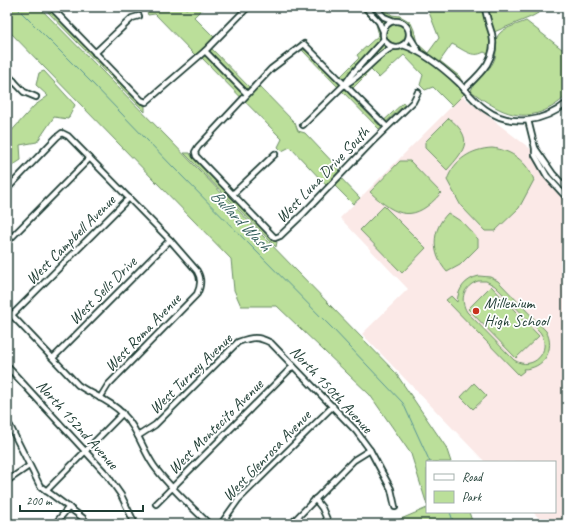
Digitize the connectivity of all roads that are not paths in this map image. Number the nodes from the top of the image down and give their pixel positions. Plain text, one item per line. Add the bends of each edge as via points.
1 (52, 7) edge
2 (248, 7) edge
3 (365, 7) edge
4 (375, 7) edge
5 (481, 7) edge
6 (484, 7) edge
7 (485, 13) junction
8 (139, 16) dead end
9 (394, 21) junction
10 (383, 32) junction
11 (410, 37) junction
12 (384, 39) junction
13 (403, 46) junction
14 (393, 47) junction
15 (205, 51) junction
16 (419, 52) junction
17 (95, 53) junction
18 (7, 74) edge
19 (14, 81) junction
20 (345, 84) junction
21 (7, 88) edge
22 (464, 89) junction
23 (418, 92) dead end
24 (247, 94) junction
25 (36, 97) dead end
26 (567, 103) edge
27 (528, 120) junction
28 (303, 125) dead end
29 (387, 127) junction
30 (535, 148) junction
31 (275, 154) dead end
32 (90, 158) junction
33 (7, 188) edge
34 (567, 189) edge
35 (233, 194) junction
36 (563, 194) junction
37 (129, 198) junction
38 (567, 198) edge
39 (170, 240) junction
40 (7, 242) edge
41 (7, 310) edge
42 (12, 315) junction
43 (262, 338) joint
44 (53, 358) junction
45 (7, 366) edge
46 (293, 366) junction
47 (100, 398) junction
48 (333, 406) junction
49 (123, 413) junction
50 (7, 423) edge
51 (138, 436) junction
52 (370, 450) junction
53 (86, 451) junction
54 (29, 466) junction
55 (7, 481) edge
56 (172, 488) junction
57 (46, 491) junction
58 (315, 499) junction
59 (156, 504) dead end
60 (70, 507) junction
61 (395, 507) dead end
62 (55, 524) edge
63 (88, 524) edge
64 (135, 524) edge
65 (209, 524) edge
66 (221, 524) edge
67 (291, 524) edge
68 (330, 524) edge

1 - 17 street
2 - 15 street
3 - 10 street via 380,22
4 - 9 street via 384,17
5 - 7 street
6 - 7 street
7 - 22 street via 492,35 492,52 484,69
8 - 17 street via 132,18
9 - 10 street via 387,24
9 - 11 street via 399,21 409,28
10 - 12 street
11 - 13 street
11 - 16 street
12 - 14 street
12 - 20 street
13 - 14 street
13 - 16 street
14 - 20 street via 384,51 355,79
15 - 17 street via 146,102
15 - 24 street
16 - 22 street
18 - 19 street
19 - 21 street
19 - 25 street via 24,92
20 - 24 street via 304,44 271,69
20 - 28 street
20 - 29 street
22 - 27 street via 493,114 514,120
23 - 29 street, West Luna Drive South via 413,102
24 - 35 street via 195,152
26 - 27 street via 549,115
27 - 30 street
29 - 35 street, West Luna Drive South via 280,236 275,238
30 - 34 street
30 - 36 street via 535,155 544,172
31 - 35 street
32 - 33 street via 62,133
32 - 37 street
32 - 40 street
34 - 36 street
36 - 38 street
37 - 39 street
37 - 42 street, West Campbell Avenue
39 - 44 street, West Sells Drive
39 - 47 street, West Roma Avenue via 198,271 201,283 197,294 108,385
41 - 42 street
42 - 44 street
43 - 46 street, North 150th Avenue via 271,343
43 - 51 street, West Turney Avenue via 238,342 155,425
44 - 47 street via 78,385
45 - 53 street, North 152nd Avenue
46 - 48 street, North 150th Avenue
46 - 56 street, West Montecito Avenue
47 - 49 street
48 - 52 street, North 150th Avenue via 356,430
48 - 66 street, West Glenrosa Avenue via 238,500
49 - 51 street
49 - 53 street, West Turney Avenue
50 - 54 street
51 - 56 street via 152,464
52 - 58 street via 354,460
52 - 61 street, North 150th Avenue via 391,489
53 - 57 street, West Turney Avenue
53 - 64 street, North 152nd Avenue via 115,485
54 - 55 street
54 - 57 street via 40,486
56 - 59 street, West Montecito Avenue
56 - 65 street
57 - 60 street
58 - 67 street
58 - 68 street
60 - 62 street
60 - 63 street

